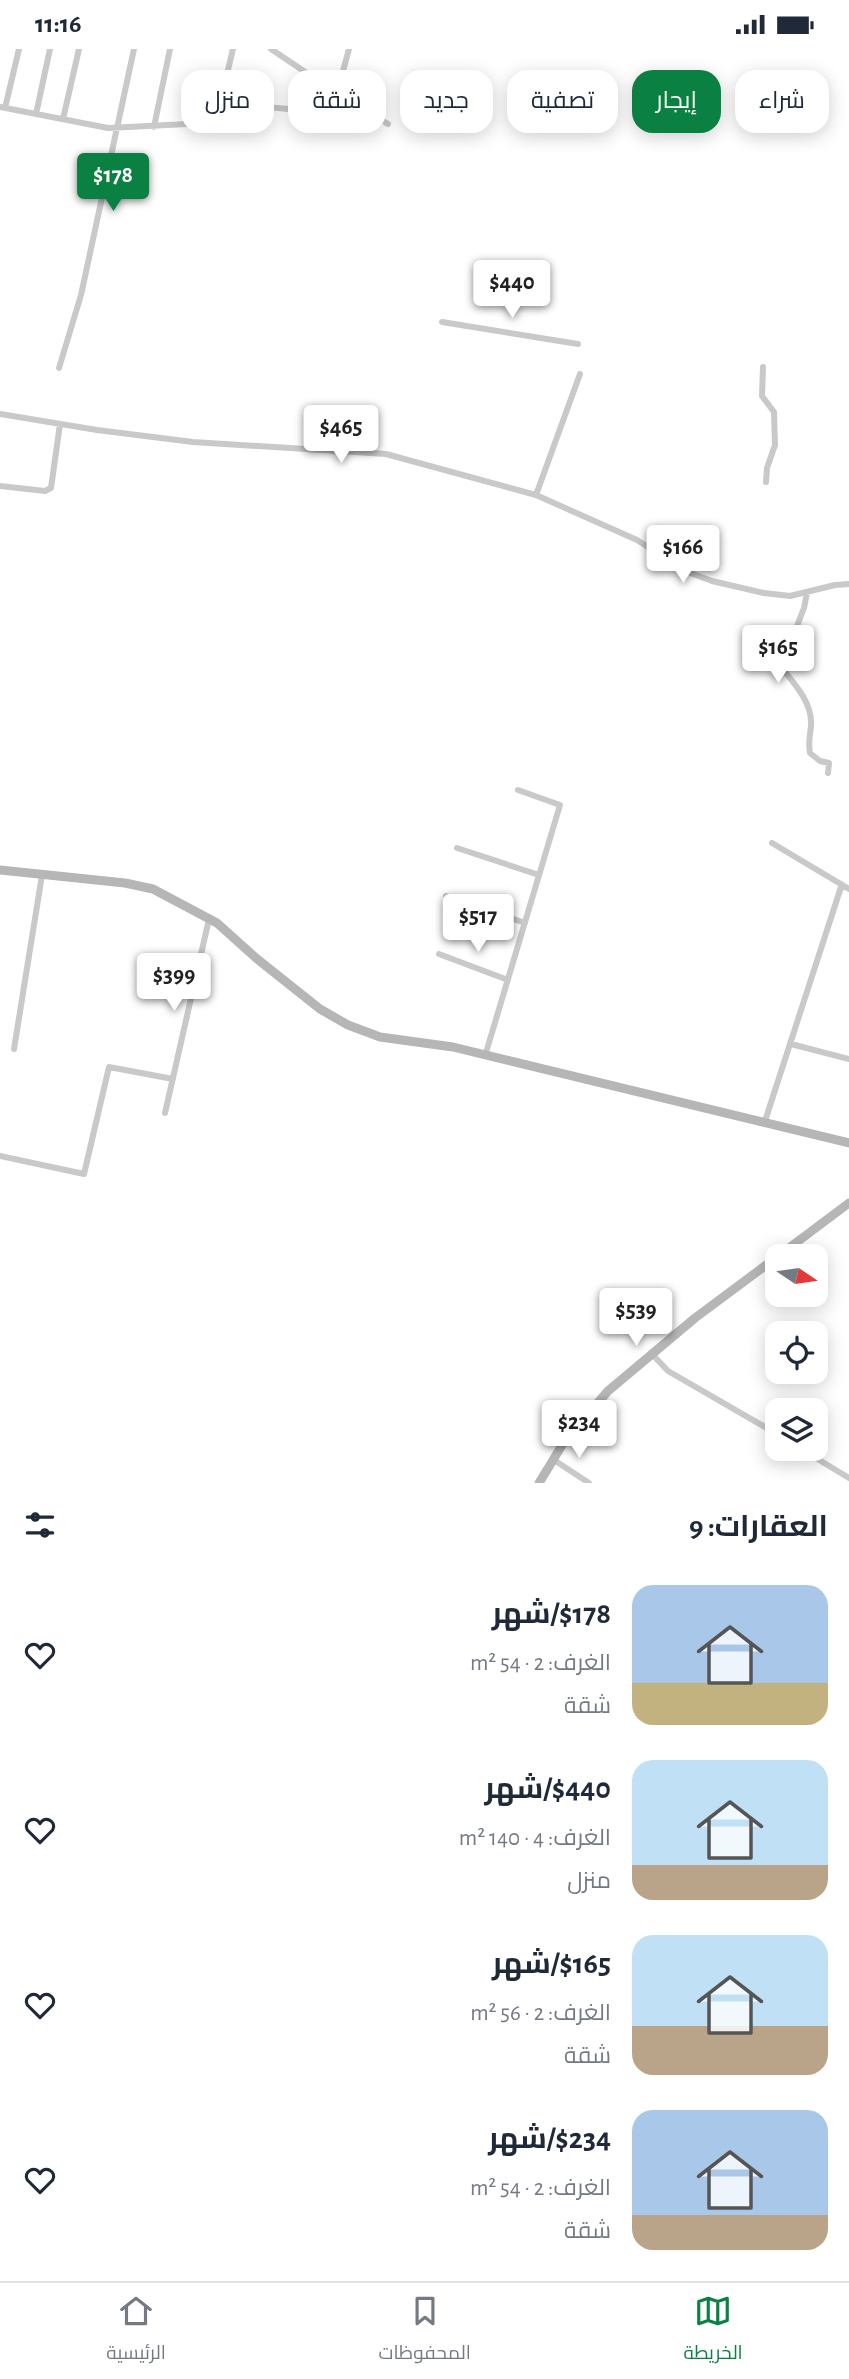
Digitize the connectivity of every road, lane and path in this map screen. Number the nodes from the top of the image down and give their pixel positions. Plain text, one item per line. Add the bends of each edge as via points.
1 (19, 49) edge
2 (50, 49) edge
3 (79, 49) edge
4 (134, 49) edge
5 (170, 49) edge
6 (233, 49) edge
7 (271, 49) edge
8 (349, 49) edge
9 (228, 70) edge
10 (302, 70) edge
11 (343, 70) edge
12 (3, 107) edge
13 (36, 114) junction
14 (63, 119) junction
15 (181, 125) edge
16 (154, 127) junction
17 (118, 128) junction
18 (442, 323) dead end
19 (578, 344) dead end
20 (763, 367) dead end
21 (60, 368) dead end
22 (580, 374) dead end
23 (0, 414) edge
24 (60, 424) junction
25 (766, 482) dead end
26 (0, 486) edge
27 (536, 495) junction
28 (849, 584) edge
29 (807, 593) junction
30 (828, 773) dead end
31 (518, 790) dead end
32 (772, 843) dead end
33 (457, 848) dead end
34 (0, 870) edge
35 (42, 875) junction
36 (539, 875) junction
37 (845, 888) edge
38 (446, 896) dead end
39 (209, 919) junction
40 (525, 923) junction
41 (439, 954) dead end
42 (508, 980) junction
43 (791, 1044) junction
44 (14, 1049) dead end
45 (485, 1056) junction
46 (849, 1059) edge
47 (173, 1079) junction
48 (165, 1113) dead end
49 (765, 1121) junction
50 (849, 1143) edge
51 (0, 1156) edge
52 (849, 1203) edge
53 (794, 1244) edge
54 (765, 1266) edge
55 (652, 1354) junction
56 (765, 1427) edge
57 (554, 1459) junction
58 (821, 1461) edge
59 (849, 1478) edge
60 (539, 1483) edge
61 (589, 1483) edge

1 - 12 street
2 - 13 street
3 - 14 street
4 - 17 street
5 - 16 street
6 - 9 street
7 - 10 street
8 - 11 street
12 - 13 street
13 - 14 street
14 - 17 street
15 - 16 street
16 - 17 street
17 - 21 street
18 - 19 street
20 - 25 street via 762,396 774,412 775,445
22 - 27 street
23 - 24 street
24 - 26 street via 51,488
24 - 27 street via 193,442 386,454
27 - 29 street via 637,540 685,571 712,581 764,593
28 - 29 street
29 - 30 street via 781,667 807,703 812,724 807,741 810,753 829,763
31 - 36 street via 560,805
32 - 37 street
33 - 36 street
34 - 35 street
35 - 39 street via 153,889
35 - 44 street
36 - 40 street
37 - 43 street
38 - 40 street
39 - 45 street via 320,1009 348,1025 380,1037 422,1041
39 - 47 street
40 - 42 street
41 - 42 street
42 - 45 street
43 - 46 street
43 - 49 street
45 - 49 street
47 - 48 street
47 - 51 street via 109,1067 85,1174
49 - 50 street
52 - 53 street
54 - 55 street
55 - 56 street via 668,1371
55 - 57 street via 608,1391
57 - 60 street
57 - 61 street
58 - 59 street

